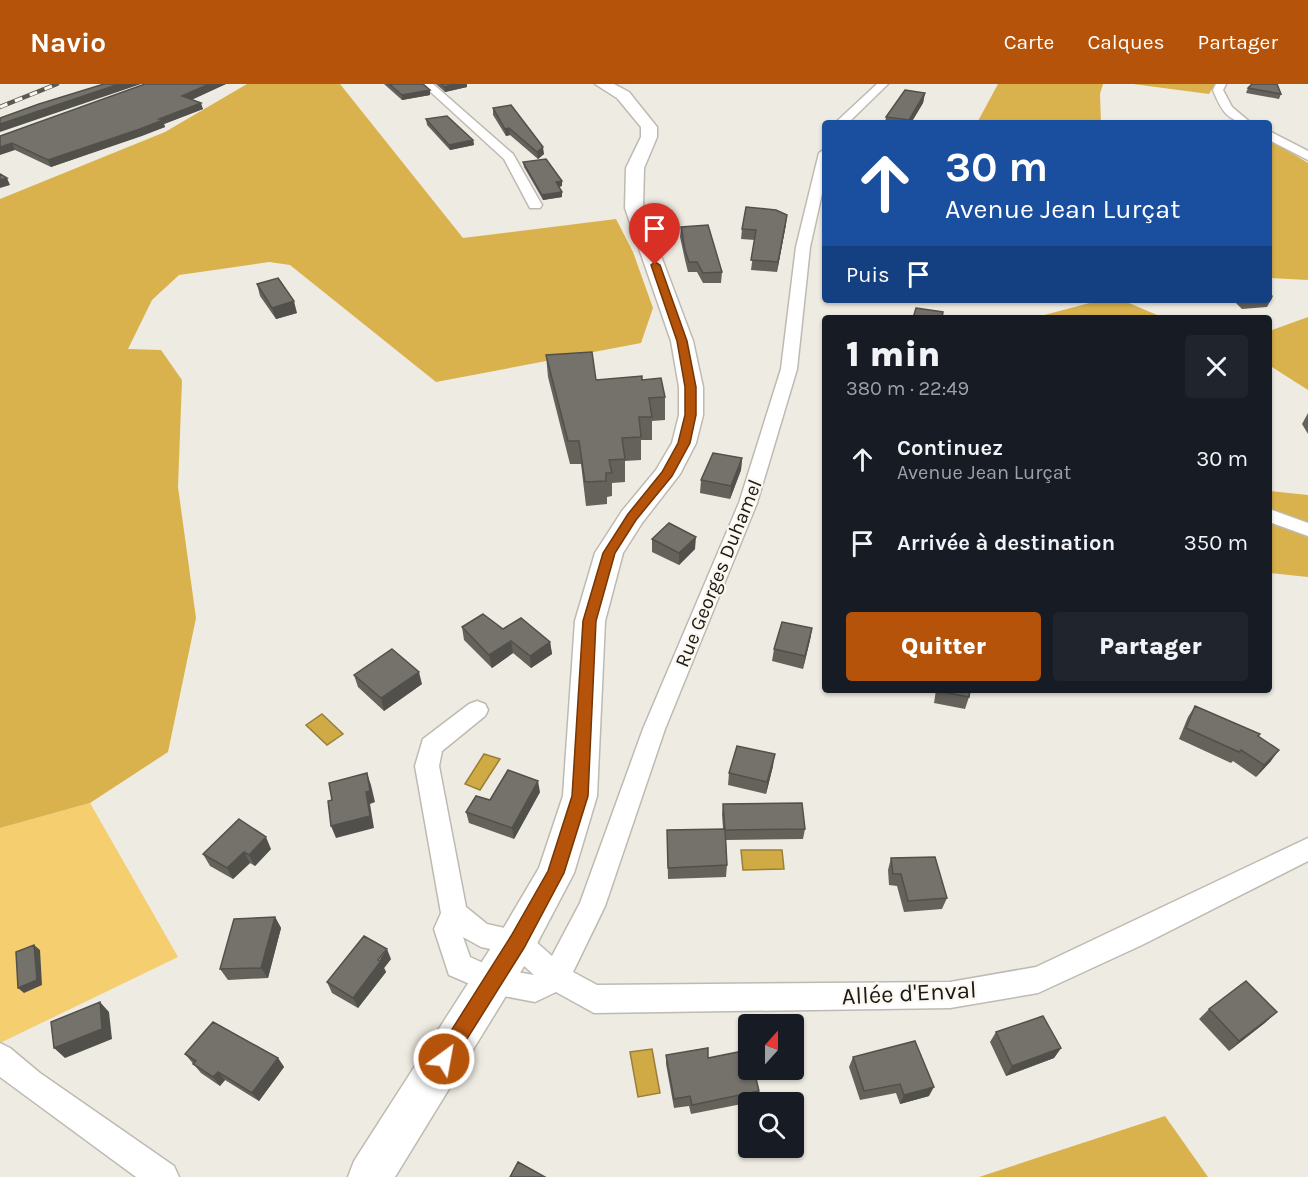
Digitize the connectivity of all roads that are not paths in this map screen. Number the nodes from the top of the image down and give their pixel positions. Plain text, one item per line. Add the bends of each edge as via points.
1 (428, 84) edge
2 (603, 84) edge
3 (883, 84) edge
4 (1221, 84) edge
5 (845, 120) edge
6 (1240, 120) edge
7 (1272, 137) edge
8 (1308, 156) edge
9 (822, 166) edge
10 (535, 206) dead end
11 (1272, 516) edge
12 (1308, 530) edge
13 (477, 710) dead end
14 (1308, 849) edge
15 (454, 913) junction
16 (517, 942) junction
17 (556, 977) junction
18 (493, 981) junction
19 (0, 1058) edge
20 (163, 1177) edge
21 (370, 1177) edge

1 - 10 street via 510,157
2 - 16 main road via 622,95 649,127 649,137 635,168 634,208 682,341 691,387 691,415 684,443 667,474 609,553 590,621 580,796 556,873
3 - 5 street
4 - 6 street via 1218,90 1224,104
7 - 8 street
9 - 17 street, Rue Georges Duhamel via 803,247 789,369 748,503 654,729 592,906
11 - 12 street
13 - 15 street via 431,746 427,766
14 - 17 street, Allée d'Enval via 1038,980 950,995 594,999
15 - 16 street via 481,935
15 - 18 street via 447,929 459,966
16 - 17 street
16 - 18 main road
17 - 18 street via 535,989
18 - 21 main road
19 - 20 street

